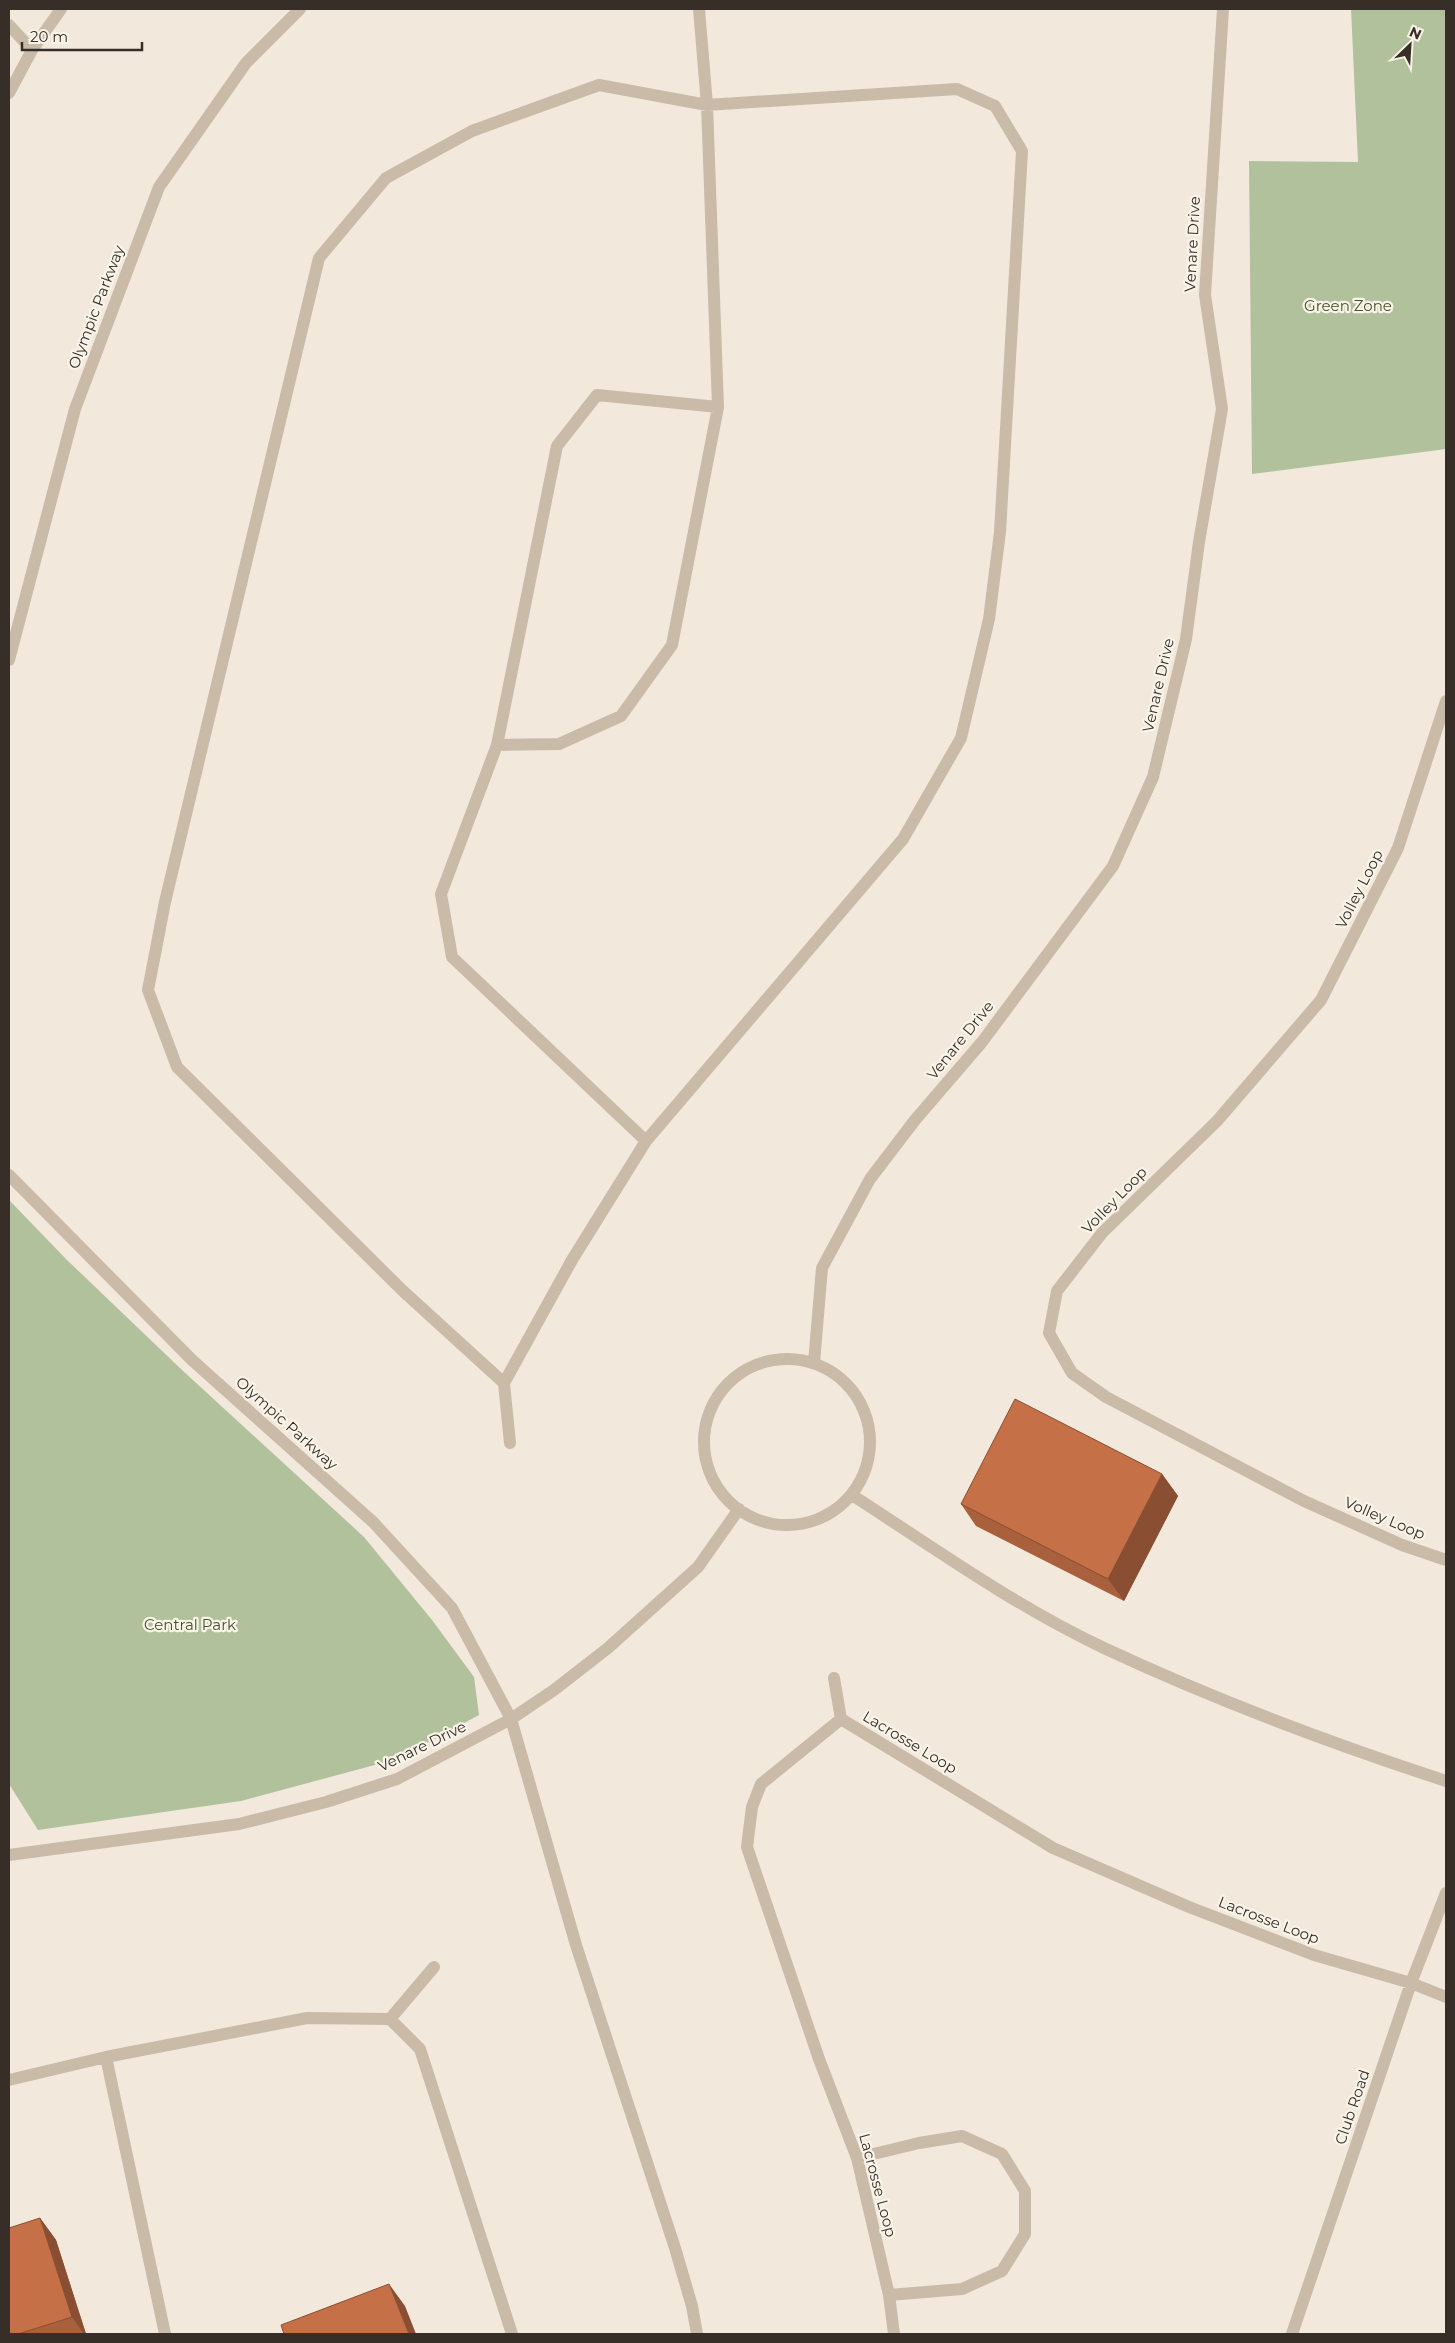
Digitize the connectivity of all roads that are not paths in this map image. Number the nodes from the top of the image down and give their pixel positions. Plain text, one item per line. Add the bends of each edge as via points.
1 (61, 9) edge
2 (300, 9) edge
3 (700, 9) edge
4 (1223, 9) edge
5 (9, 25) edge
6 (32, 50) junction
7 (9, 93) edge
8 (707, 105) junction
9 (718, 407) junction
10 (9, 660) edge
11 (1446, 701) edge
12 (497, 745) junction
13 (646, 1141) junction
14 (9, 1176) edge
15 (814, 1363) junction
16 (504, 1383) junction
17 (510, 1443) dead end
18 (852, 1495) junction
19 (739, 1509) junction
20 (1446, 1560) edge
21 (834, 1678) dead end
22 (511, 1719) junction
23 (841, 1719) junction
24 (1446, 1781) edge
25 (9, 1856) edge
26 (1446, 1892) edge
27 (434, 1967) dead end
28 (1411, 1983) junction
29 (1446, 1997) edge
30 (390, 2019) junction
31 (106, 2057) junction
32 (9, 2080) edge
33 (857, 2158) junction
34 (889, 2295) junction
35 (165, 2334) edge
36 (512, 2334) edge
37 (698, 2334) edge
38 (894, 2334) edge
39 (1292, 2334) edge

1 - 6 street
2 - 10 street, Olympic Parkway via 246,63 159,188 75,409
3 - 8 street
4 - 15 street, Venare Drive via 1205,296 1222,409 1186,639 1153,777 1114,866 982,1042 915,1120 870,1179 822,1268
5 - 6 street
6 - 7 street
8 - 9 street
8 - 13 street via 957,90 995,106 1022,151 1000,532 989,619 961,738 903,839
8 - 16 street via 599,85 472,131 386,178 319,258 167,892 148,990 177,1067 403,1291
9 - 12 street via 672,645 621,716 559,744
9 - 12 street via 597,395 557,446
11 - 20 street, Volley Loop via 1398,848 1321,1000 1217,1121 1102,1233 1057,1291 1049,1333 1072,1373 1106,1397 1304,1501 1402,1545
12 - 13 street via 441,894 452,957
13 - 16 street via 572,1260
14 - 22 street, Olympic Parkway via 192,1360 372,1522 452,1608
15 - 18 street via 838,1376 856,1395 868,1419 870,1446 865,1472
15 - 19 street via 788,1358 761,1362 738,1374 719,1393 708,1416 703,1442 708,1468 720,1491
16 - 17 street
18 - 19 street via 833,1511 810,1522 786,1525 761,1521
18 - 24 street via 1008,1595 1103,1648 1246,1710
19 - 22 street, Venare Drive via 698,1567 608,1648
21 - 23 street
22 - 25 street, Venare Drive via 397,1779 326,1802 239,1824
22 - 37 street, Olympic Parkway via 576,1945 678,2256
23 - 28 street, Lacrosse Loop via 1053,1848 1189,1907 1314,1955
23 - 33 street, Lacrosse Loop via 761,1784 752,1807 747,1847 818,2059
26 - 28 street, Club Road
27 - 30 street
28 - 29 street, Lacrosse Loop
28 - 39 street, Club Road
30 - 31 street via 307,2018
30 - 36 street via 420,2050
31 - 32 street
31 - 35 street
33 - 34 street, Lacrosse Loop
33 - 34 street via 962,2136 1002,2154 1025,2191 1025,2234 1002,2271 962,2289
34 - 38 street, Lacrosse Loop

